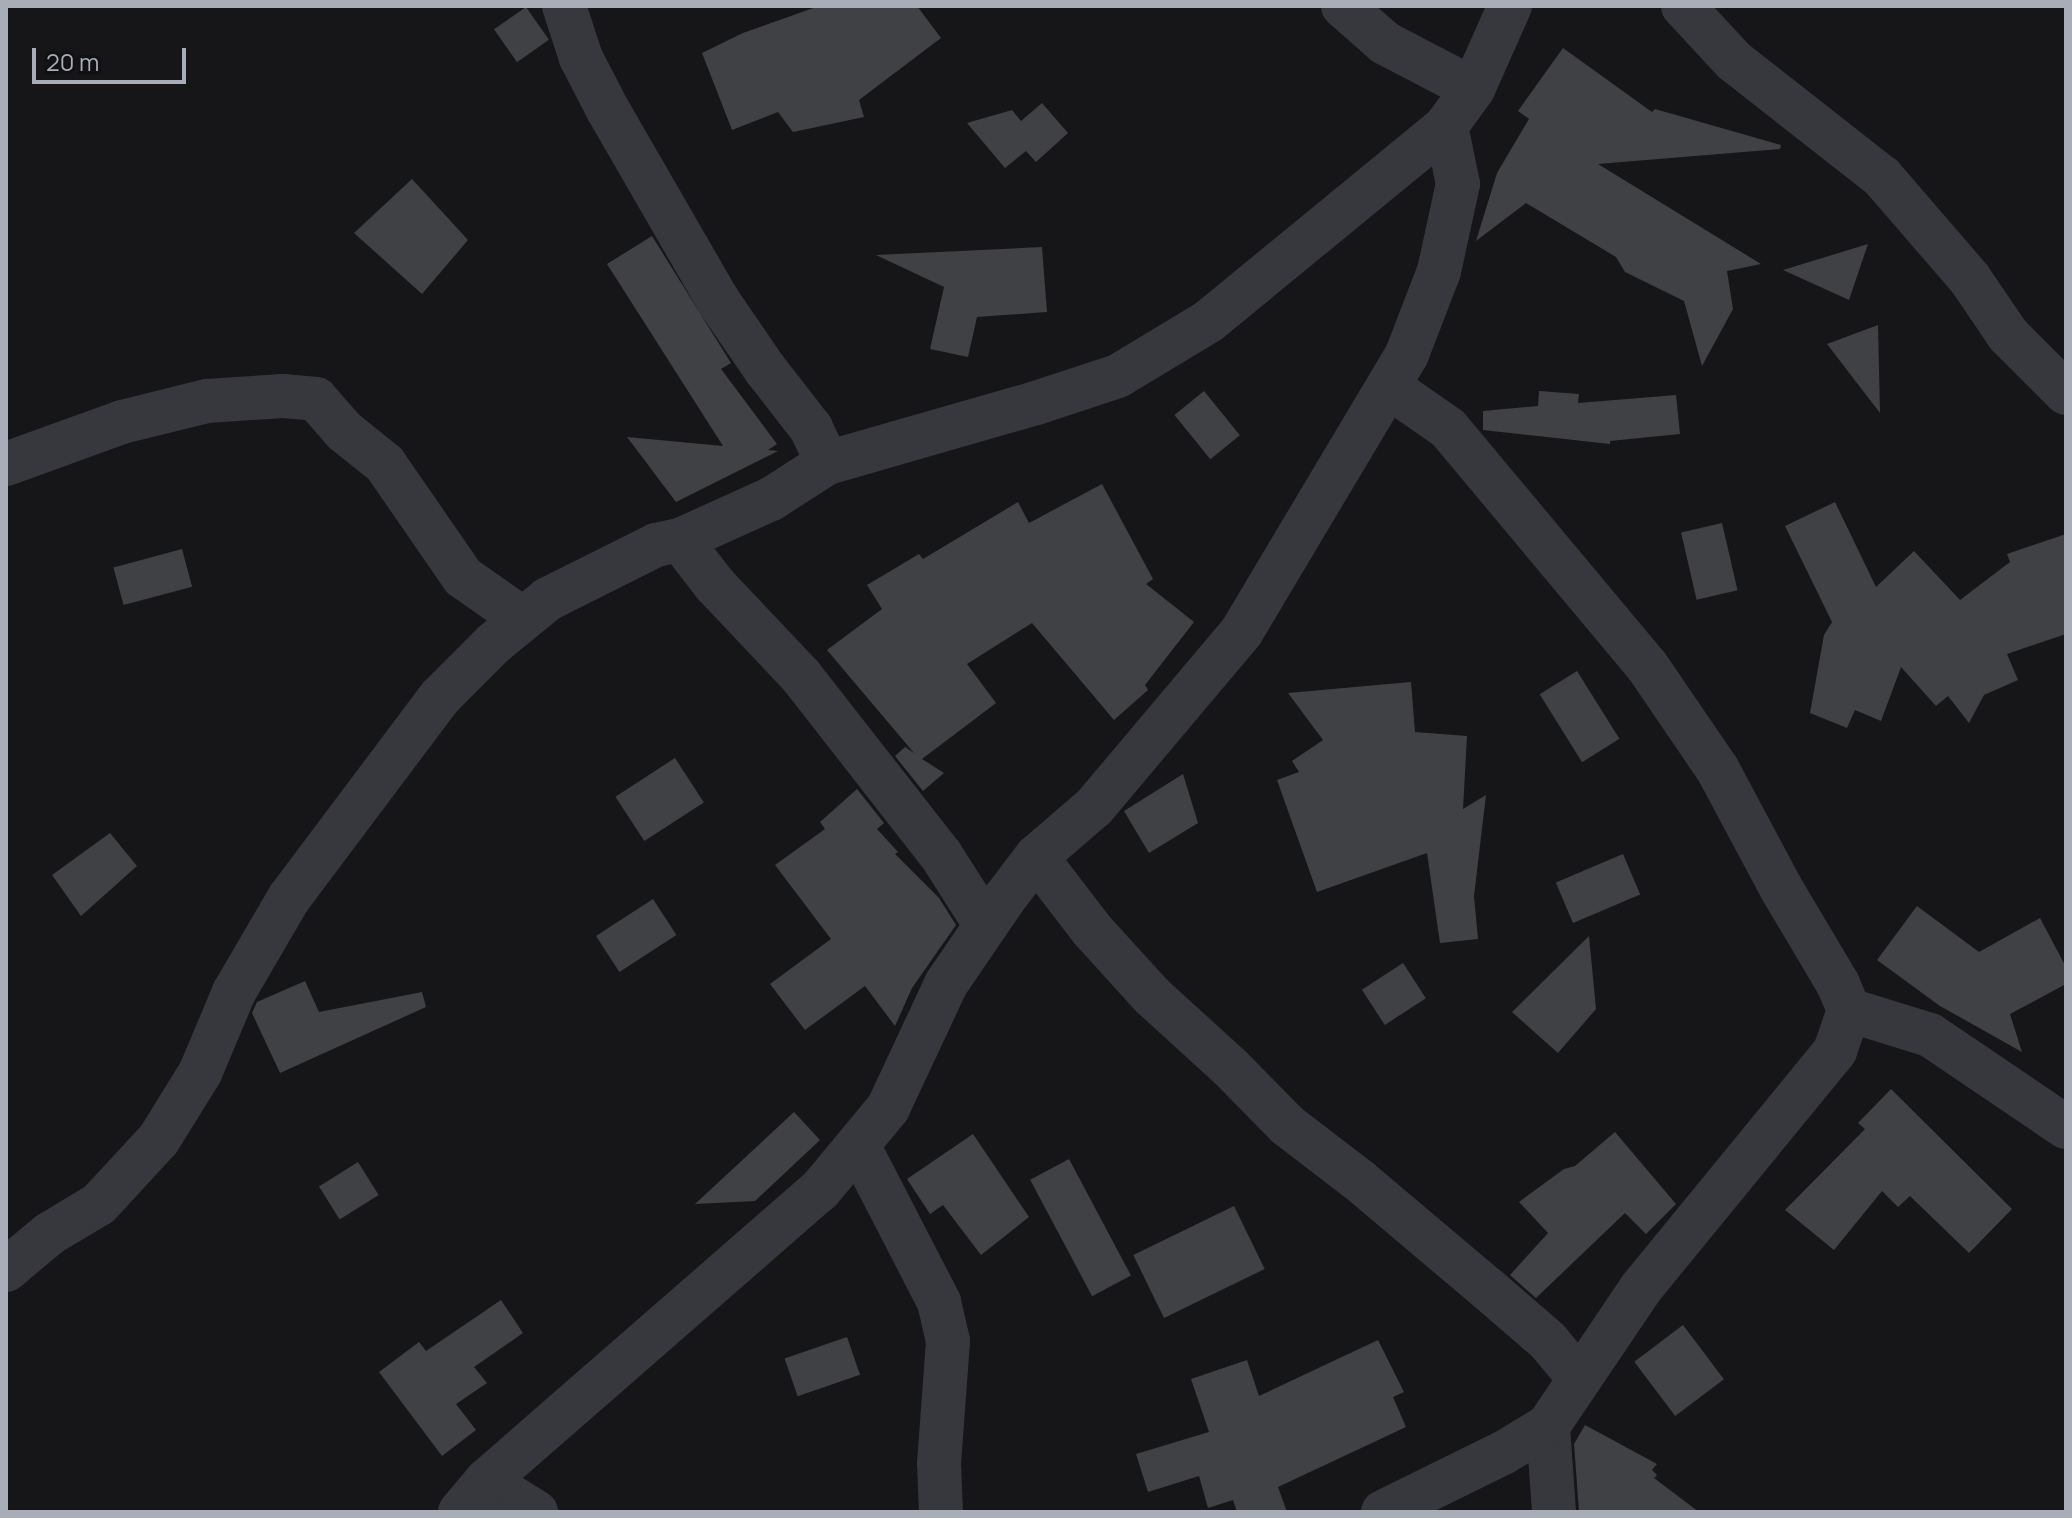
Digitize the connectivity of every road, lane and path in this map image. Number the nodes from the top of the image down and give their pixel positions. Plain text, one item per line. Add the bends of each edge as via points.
1 (564, 6) edge
2 (1343, 6) edge
3 (1510, 6) edge
4 (1683, 6) edge
5 (1473, 89) junction
6 (1446, 126) junction
7 (1389, 387) junction
8 (2066, 393) edge
9 (827, 463) junction
10 (6, 464) edge
11 (680, 540) junction
12 (523, 619) junction
13 (1036, 857) junction
14 (985, 924) junction
15 (1849, 1010) junction
16 (2066, 1127) edge
17 (858, 1145) junction
18 (6, 1270) edge
19 (1578, 1377) junction
20 (1548, 1426) junction
21 (473, 1496) edge
22 (536, 1512) edge
23 (941, 1512) edge
24 (1383, 1512) edge
25 (1554, 1512) edge

1 - 9 street via 581,58 608,110 717,299 811,428
2 - 5 street via 1385,43
3 - 5 street
4 - 8 street via 1734,61 1882,177 1970,279 2008,335
5 - 6 street
6 - 7 street via 1458,184 1439,271
6 - 9 street via 1209,321 1118,376
7 - 13 street via 1242,631 1094,807
7 - 15 street via 1448,428 1647,666 1718,770
9 - 11 street via 771,499
10 - 12 street via 122,422 207,401 316,399 344,431 385,464 463,577
11 - 12 street via 656,545 548,599
11 - 14 street via 801,676 941,855
12 - 18 street via 440,697 289,898 234,992 200,1073 159,1139 99,1204 49,1234
13 - 14 street
13 - 19 street via 1129,972 1287,1125 1477,1279 1548,1341
14 - 17 street via 946,984 888,1108
15 - 16 street via 1930,1035
15 - 19 street via 1835,1051 1641,1288
17 - 21 street via 820,1190
17 - 23 street via 939,1302 948,1341 939,1463
19 - 20 street
20 - 24 street
20 - 25 street
21 - 22 street

